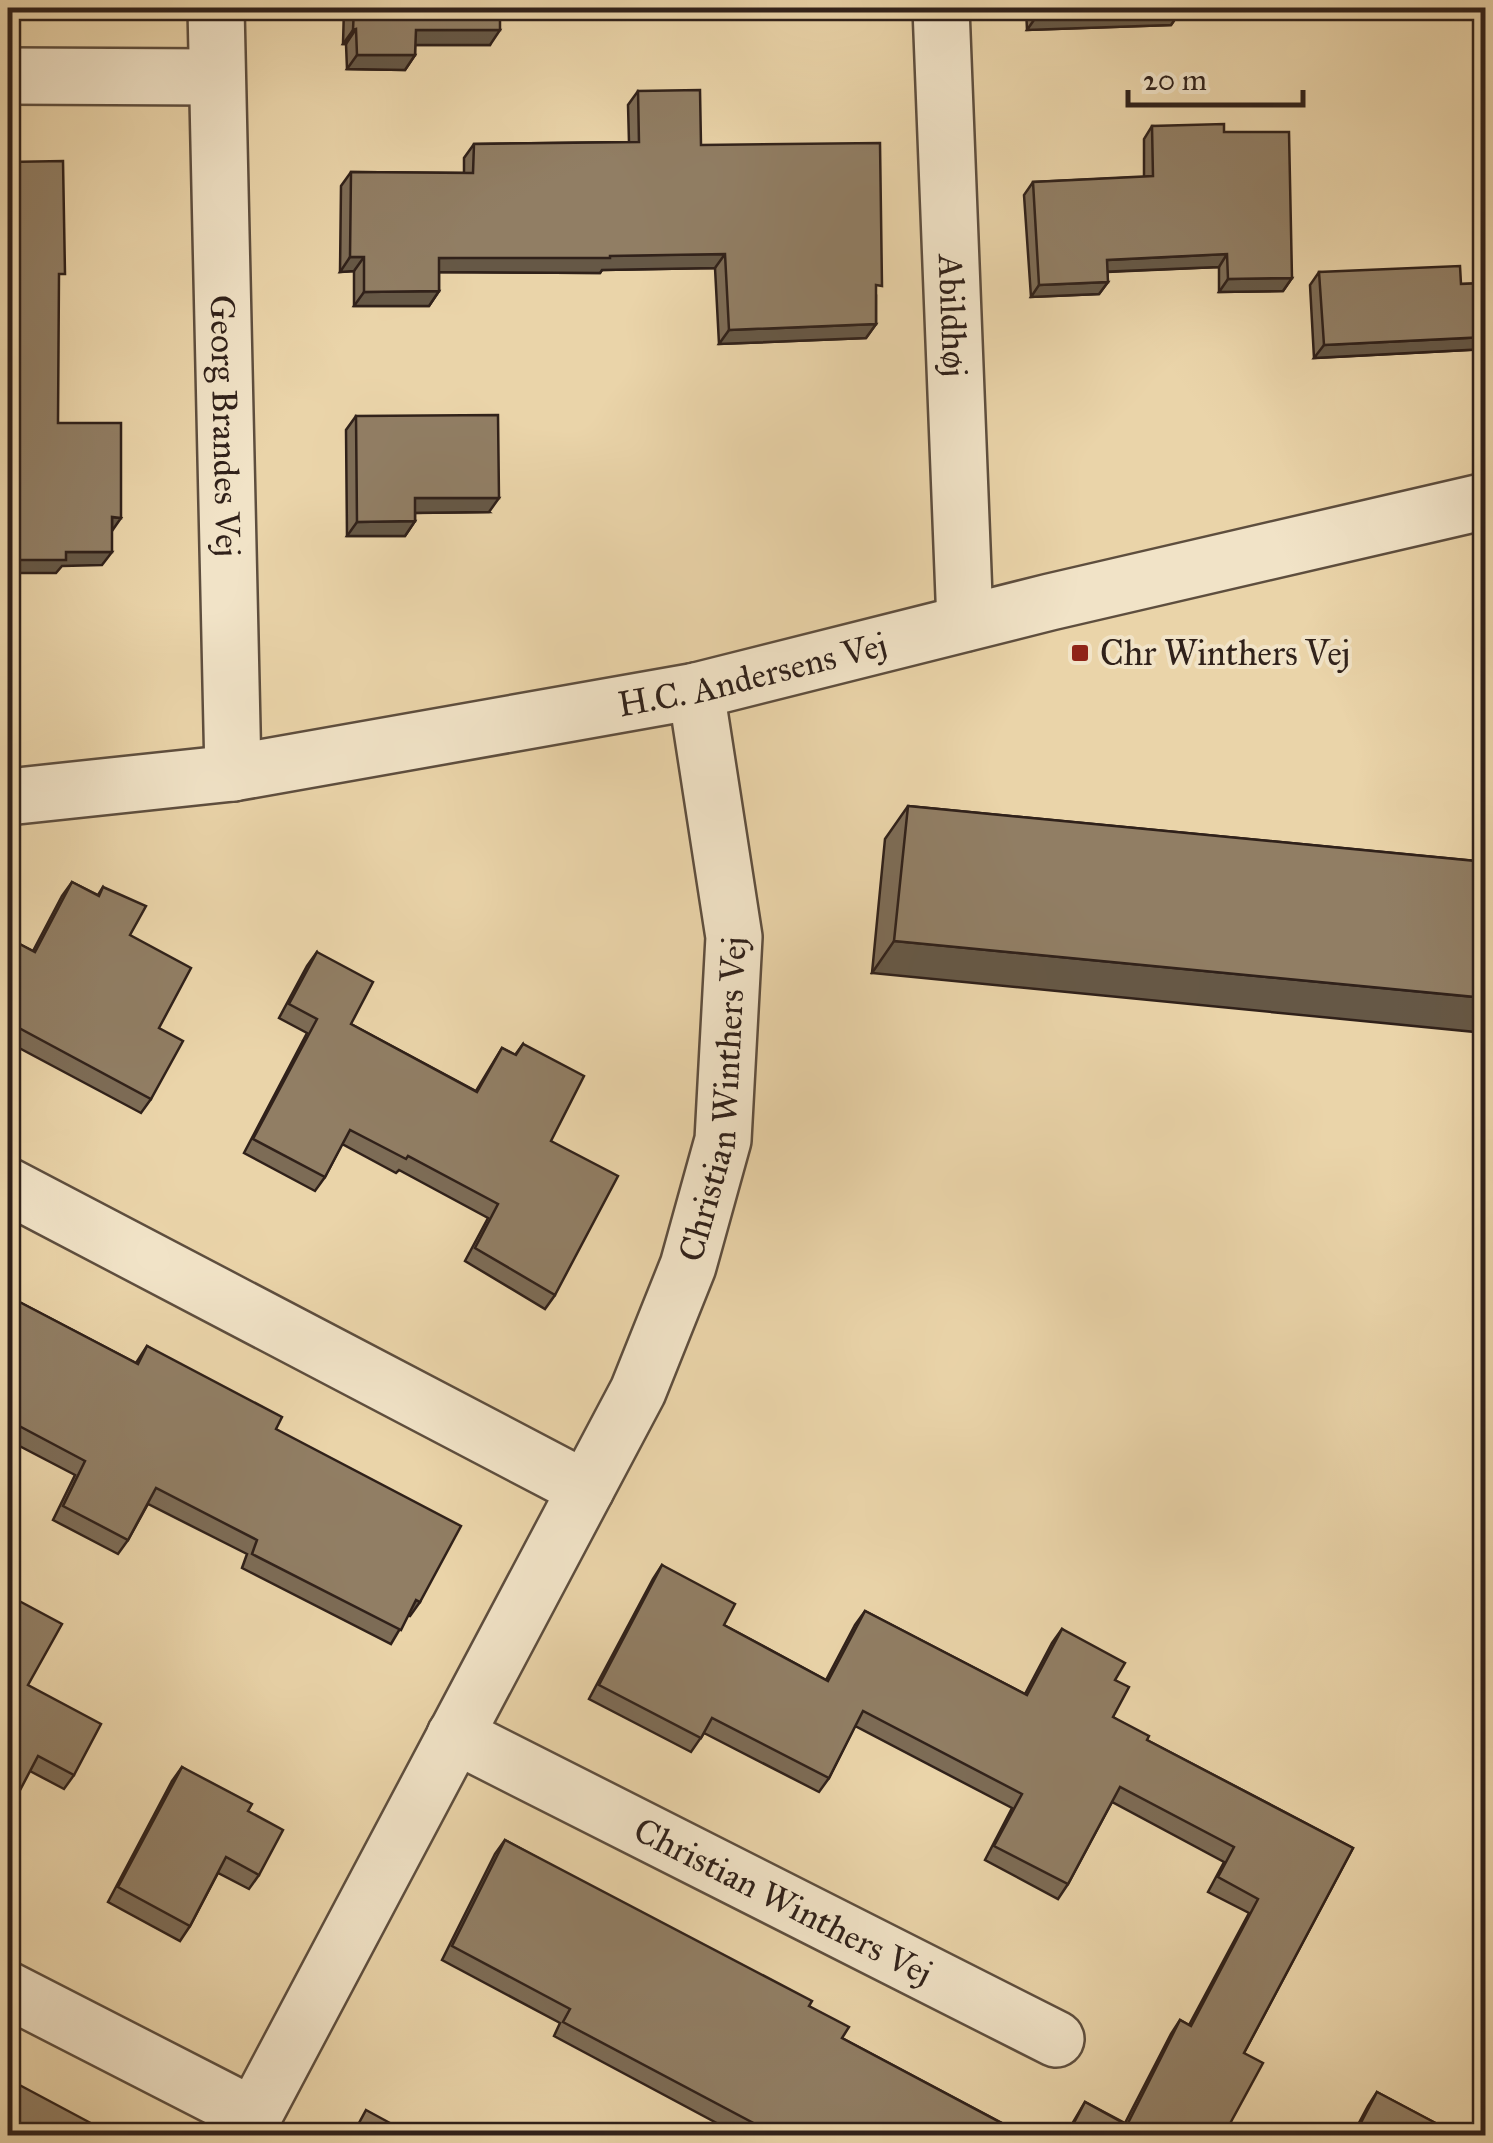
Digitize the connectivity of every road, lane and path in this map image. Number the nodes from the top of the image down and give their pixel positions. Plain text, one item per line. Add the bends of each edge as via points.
1 (216, 8) edge
2 (941, 8) edge
3 (8, 76) edge
4 (216, 77) junction
5 (1486, 501) edge
6 (965, 623) junction
7 (696, 691) junction
8 (233, 773) junction
9 (8, 797) edge
10 (8, 1186) edge
11 (586, 1488) junction
12 (454, 1736) junction
13 (8, 1990) edge
14 (1056, 2039) dead end
15 (248, 2126) edge

1 - 4 street, Georg Brandes Vej
2 - 6 street, Abildhøj
3 - 4 street
4 - 8 street, Georg Brandes Vej
5 - 6 street, H.C. Andersens Vej
6 - 7 street, H.C. Andersens Vej
7 - 8 street, H.C. Andersens Vej
7 - 11 street, Christian Winthers Vej via 734,938 723,1140 688,1266 638,1391
8 - 9 street, H.C. Andersens Vej
10 - 11 street
11 - 12 street, Christian Winthers Vej
12 - 14 street, Christian Winthers Vej
12 - 15 street, Christian Winthers Vej
13 - 15 street, Christian Winthers Vej

